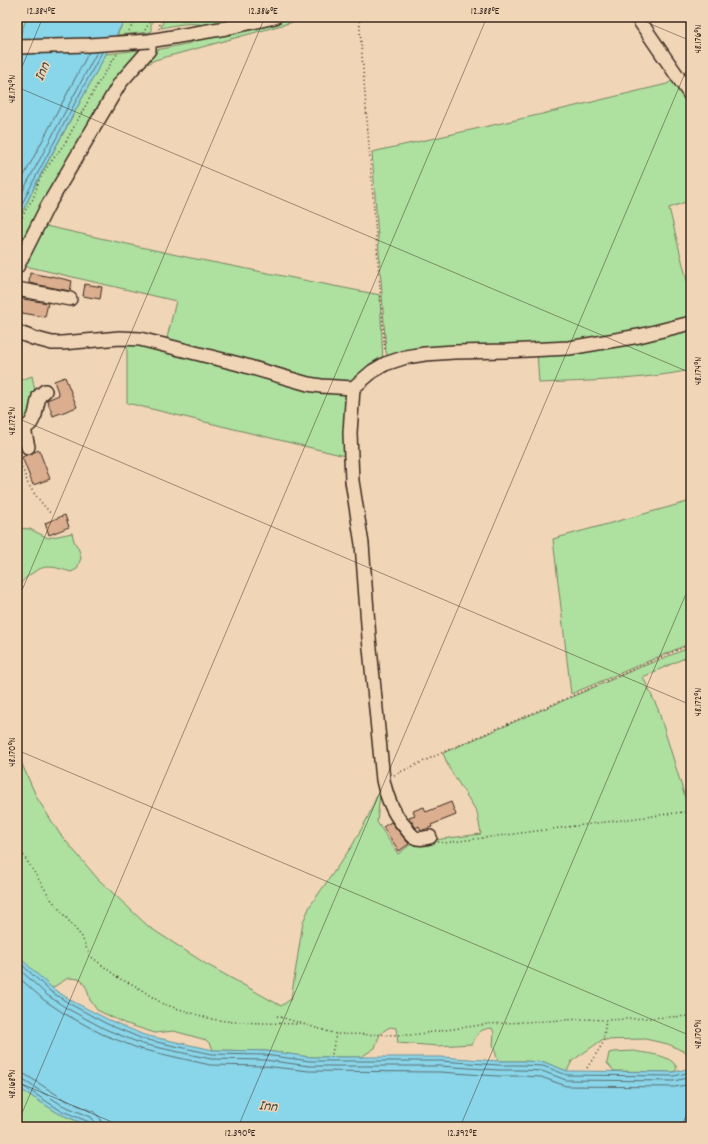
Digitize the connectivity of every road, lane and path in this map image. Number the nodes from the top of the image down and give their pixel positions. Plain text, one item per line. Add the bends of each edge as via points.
1 (275, 17) edge
2 (358, 17) edge
3 (637, 17) edge
4 (149, 40) junction
5 (17, 47) edge
6 (118, 53) dead end
7 (691, 96) edge
8 (17, 228) edge
9 (17, 267) edge
10 (17, 289) edge
11 (70, 299) dead end
12 (691, 323) edge
13 (17, 332) edge
14 (386, 364) junction
15 (353, 388) junction
16 (45, 391) dead end
17 (20, 429) edge
18 (28, 447) dead end
19 (17, 457) edge
20 (51, 514) dead end
21 (691, 644) edge
22 (383, 780) junction
23 (691, 811) edge
24 (430, 837) joint
25 (17, 845) edge
26 (276, 1016) dead end
27 (691, 1016) edge
28 (606, 1020) junction
29 (301, 1024) junction
30 (336, 1034) junction
31 (331, 1058) dead end
32 (587, 1068) dead end

1 - 4 street via 226,28
2 - 14 path
3 - 7 street
4 - 5 street, bridge
4 - 9 street via 149,50 120,82 47,207
6 - 8 path via 65,143 45,170
10 - 11 street
12 - 14 street via 638,336 569,348 425,354
13 - 15 street via 52,343 140,339 308,384
14 - 15 street
15 - 22 street via 350,433 352,481 362,544 368,638
16 - 17 street via 39,396 33,420 29,426
17 - 18 street
19 - 20 path via 28,484
21 - 22 path
22 - 24 street via 390,807 400,822 414,837
23 - 24 path via 444,843
25 - 29 path via 51,899 82,937 89,954 120,979 163,1004 211,1019
26 - 29 path
27 - 28 path
28 - 30 path via 488,1024 412,1035
28 - 32 path via 603,1043
29 - 30 path
30 - 31 path

